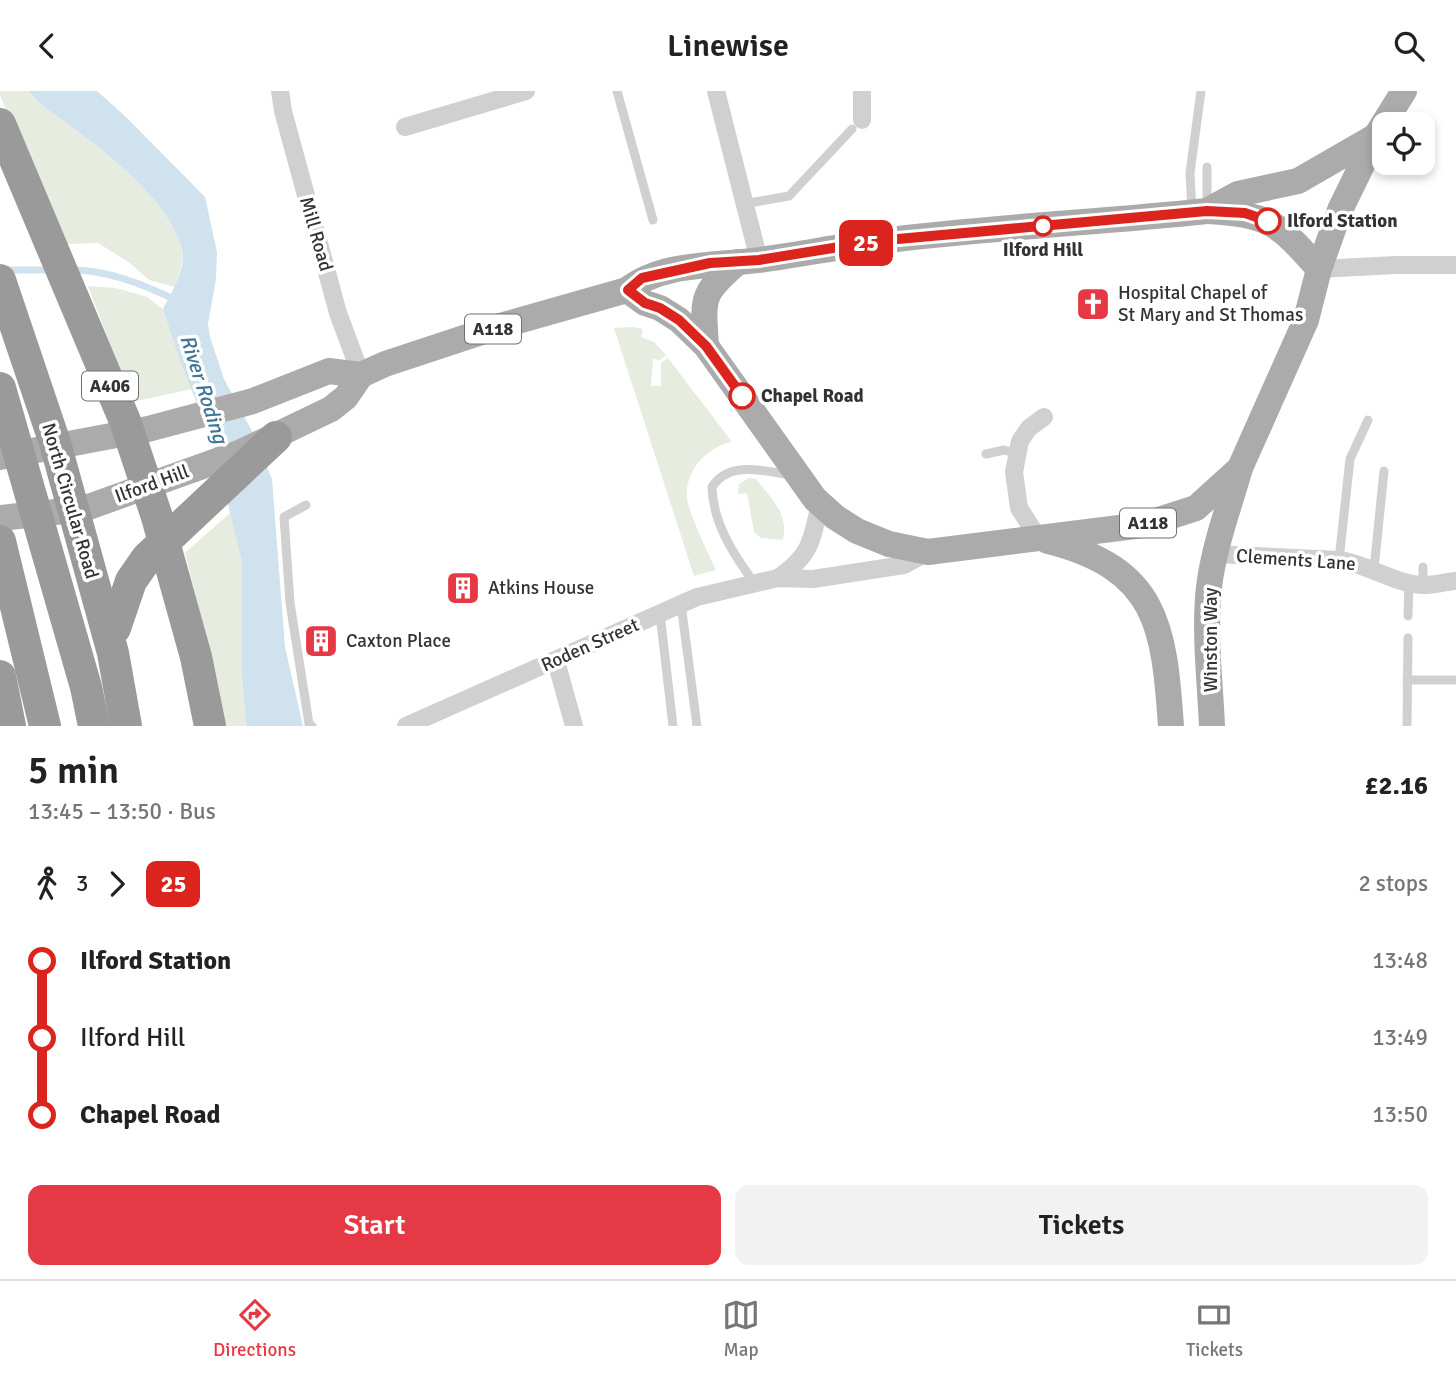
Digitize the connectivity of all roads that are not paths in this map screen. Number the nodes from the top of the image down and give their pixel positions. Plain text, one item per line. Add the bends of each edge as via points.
1 (280, 91) edge
2 (526, 91) edge
3 (617, 91) edge
4 (716, 91) edge
5 (862, 91) edge
6 (1201, 91) edge
7 (1405, 91) edge
8 (1391, 112) edge
9 (0, 124) edge
10 (857, 125) joint
11 (405, 127) dead end
12 (1372, 138) edge
13 (1372, 144) edge
14 (1208, 167) dead end
15 (744, 204) junction
16 (1199, 212) junction
17 (653, 220) dead end
18 (748, 261) junction
19 (1456, 265) edge
20 (1319, 269) junction
21 (0, 280) edge
22 (628, 290) junction
23 (706, 346) junction
24 (361, 375) junction
25 (0, 388) edge
26 (1044, 417) dead end
27 (1368, 420) dead end
28 (276, 437) junction
29 (986, 454) dead end
30 (1018, 454) junction
31 (0, 457) edge
32 (1240, 468) junction
33 (1384, 471) dead end
34 (799, 477) junction
35 (0, 479) edge
36 (820, 504) junction
37 (306, 505) dead end
38 (83, 509) junction
39 (0, 517) edge
40 (1039, 539) junction
41 (0, 541) edge
42 (928, 552) junction
43 (1215, 554) junction
44 (1339, 560) junction
45 (1374, 569) junction
46 (778, 578) junction
47 (1418, 578) junction
48 (1456, 581) edge
49 (755, 584) junction
50 (681, 604) junction
51 (660, 614) junction
52 (1408, 616) dead end
53 (115, 628) junction
54 (1408, 638) dead end
55 (556, 661) junction
56 (0, 676) edge
57 (1407, 680) junction
58 (1456, 680) edge
59 (6, 718) edge
60 (45, 726) edge
61 (94, 726) edge
62 (126, 726) edge
63 (134, 726) edge
64 (210, 726) edge
65 (312, 726) edge
66 (406, 726) edge
67 (574, 726) edge
68 (673, 726) edge
69 (697, 726) edge
70 (1171, 726) edge
71 (1212, 726) edge
72 (1407, 726) edge

1 - 24 street, Mill Road via 338,313
2 - 11 street
3 - 17 lane
4 - 15 street
5 - 10 street
6 - 16 lane via 1189,173
7 - 8 main road
9 - 64 highway, A406 via 125,421 157,517
10 - 15 lane via 789,196
12 - 16 main road, Ilford Hill / A118 via 1298,181 1238,194
13 - 20 main road
14 - 16 lane
15 - 18 street
16 - 18 main road, Ilford Hill / A118 via 876,241
16 - 20 main road, A118 via 1245,213 1268,221 1286,233
18 - 22 main road, Ilford Hill / A118 via 710,263 653,275
18 - 23 main road via 713,283 707,294 703,308
19 - 20 street
20 - 32 main road, A118 via 1306,320
21 - 62 highway, North Circular Road via 55,443 113,653
22 - 23 main road, A118 via 679,320
22 - 24 main road, Ilford Hill / A118 via 500,326
23 - 34 main road, A118
24 - 28 main road, Ilford Hill / A118 via 331,409
24 - 31 main road, Ilford Hill / A118 via 329,371 253,401 148,429
25 - 61 highway, North Circular Road
26 - 30 street via 1029,428
27 - 44 lane via 1350,459
28 - 38 main road, Ilford Hill / A118
28 - 53 highway via 157,548 131,581
29 - 30 lane via 1004,450
30 - 40 street via 1014,472 1020,507
32 - 40 main road, A118 via 1196,508 1143,525
32 - 43 main road, A118
33 - 45 lane
34 - 36 main road, A118
34 - 49 lane via 737,470 724,473 712,487 718,520
35 - 38 highway via 65,473 75,483
36 - 42 main road, A118 via 857,531
36 - 46 street, Roden Street via 809,549 796,566
37 - 65 lane via 284,517 290,603
38 - 39 main road, Ilford Hill / A118
38 - 53 highway
40 - 42 main road, A118
40 - 70 main road, A118 via 1085,552 1136,586 1159,629
41 - 60 highway
42 - 46 street, Roden Street via 904,565 813,579
43 - 44 street, Clements Lane
43 - 71 main road, Winston Way / A118 via 1207,616
44 - 45 street, Clements Lane
45 - 47 street, Clements Lane
46 - 49 street, Roden Street
47 - 48 street, Clements Lane
47 - 52 lane
49 - 50 street, Roden Street
50 - 51 street, Roden Street
50 - 69 lane
51 - 55 street, Roden Street
51 - 68 lane
53 - 63 highway
54 - 57 lane
55 - 66 street, Roden Street
55 - 67 street
56 - 59 highway
57 - 58 lane
57 - 72 lane

